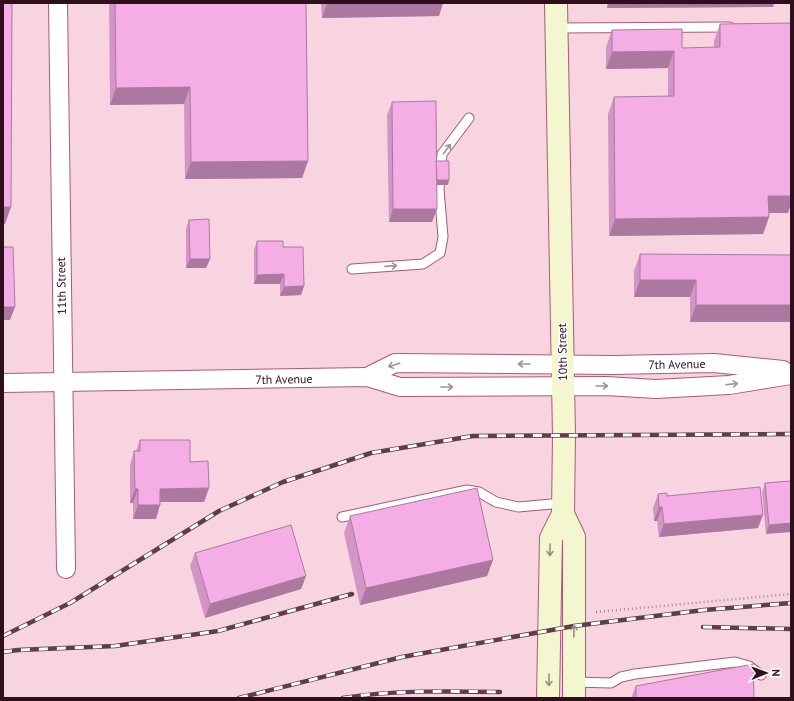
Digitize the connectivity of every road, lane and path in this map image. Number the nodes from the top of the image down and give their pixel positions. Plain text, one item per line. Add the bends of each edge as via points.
1 (58, 3) edge
2 (556, 3) edge
3 (736, 27) edge
4 (557, 28) junction
5 (469, 118) dead end
6 (352, 268) dead end
7 (563, 364) junction
8 (791, 370) edge
9 (791, 375) edge
10 (367, 377) junction
11 (3, 382) edge
12 (63, 382) junction
13 (563, 386) junction
14 (563, 508) junction
15 (342, 517) dead end
16 (66, 569) dead end
17 (791, 594) edge
18 (596, 612) dead end
19 (761, 675) dead end
20 (574, 690) edge
21 (548, 698) edge

1 - 12 street, 11th Street
2 - 4 street, 10th Street
3 - 4 lane
4 - 7 street, 10th Street
6 -> 5 lane via 423,264 440,253 442,154
7 - 8 street, 7th Avenue via 714,363
7 -> 10 street, 7th Avenue via 395,363
7 - 13 street, 10th Street
13 -> 9 street, 7th Avenue via 656,389 729,385
10 - 12 street, 7th Avenue
10 -> 13 street, 7th Avenue via 400,387
11 - 12 street, 7th Avenue
12 - 16 street, 11th Street
13 - 14 street, 10th Street
14 - 15 lane via 518,508 496,502 478,492 466,490
20 -> 14 street, 10th Street via 574,537
14 -> 21 street via 551,538
17 - 18 path
19 - 20 lane via 749,666 734,662 635,674 610,683

